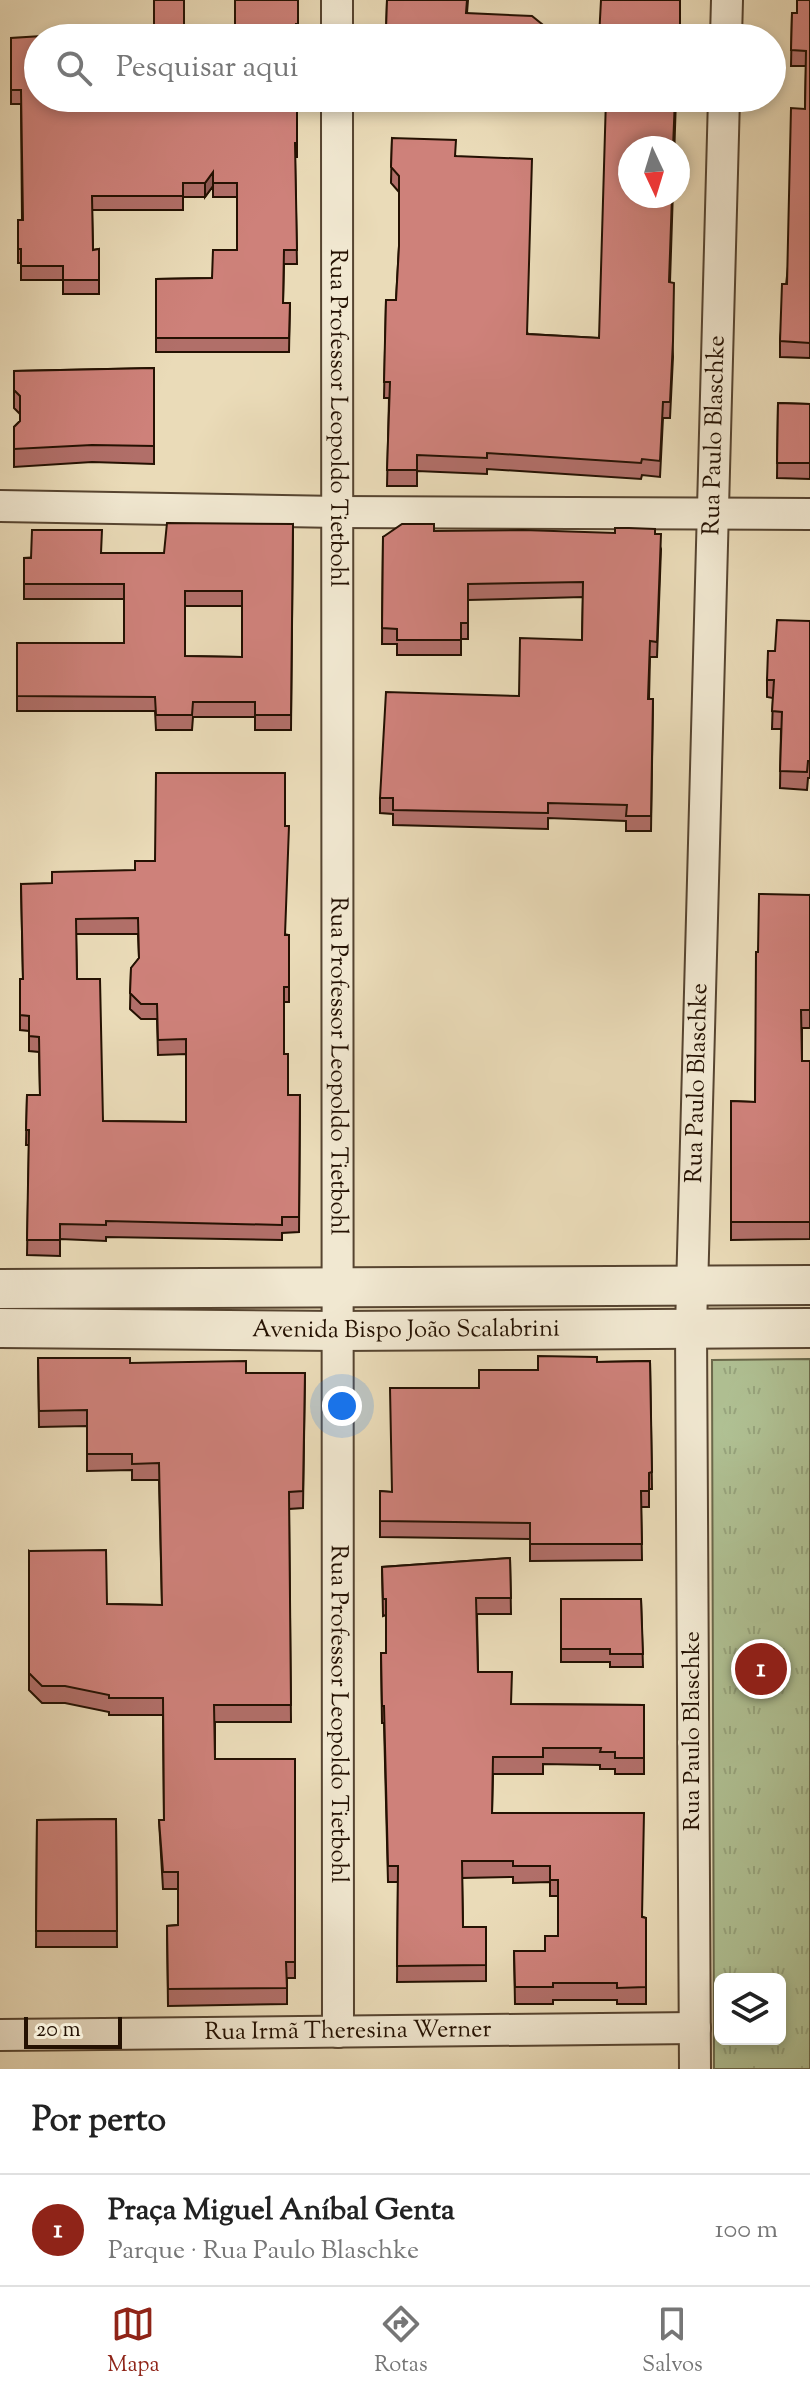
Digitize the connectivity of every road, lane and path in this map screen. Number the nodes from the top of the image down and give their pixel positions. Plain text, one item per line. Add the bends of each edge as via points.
1 (337, 0) edge
2 (727, 0) edge
3 (337, 24) edge
4 (726, 24) edge
5 (337, 112) edge
6 (724, 112) edge
7 (0, 506) edge
8 (339, 512) junction
9 (712, 514) junction
10 (810, 514) edge
11 (692, 1285) junction
12 (810, 1285) edge
13 (0, 1289) edge
14 (337, 1289) junction
15 (0, 1328) edge
16 (691, 1328) junction
17 (810, 1328) edge
18 (337, 1331) junction
19 (695, 2028) junction
20 (338, 2032) junction
21 (0, 2035) edge
22 (695, 2069) edge

1 - 3 street
2 - 4 street
5 - 8 street, Rua Professor Leopoldo Tietbohl
6 - 9 street, Rua Paulo Blaschke
7 - 8 street
8 - 9 street
8 - 14 street, Rua Professor Leopoldo Tietbohl
9 - 10 street
9 - 11 street, Rua Paulo Blaschke
11 - 12 street, Avenida Bispo João Scalabrini
11 - 14 street, Avenida Bispo João Scalabrini
11 - 16 street, Rua Paulo Blaschke
13 - 14 street, Avenida Bispo João Scalabrini
14 - 18 street, Rua Professor Leopoldo Tietbohl
15 - 18 street, Avenida Bispo João Scalabrini
16 - 17 street, Avenida Bispo João Scalabrini
16 - 18 street, Avenida Bispo João Scalabrini
16 - 19 street, Rua Paulo Blaschke
18 - 20 street, Rua Professor Leopoldo Tietbohl
19 - 20 street, Rua Irmã Theresina Werner
19 - 22 street, Rua Paulo Blaschke
20 - 21 street, Rua Irmã Theresina Werner

